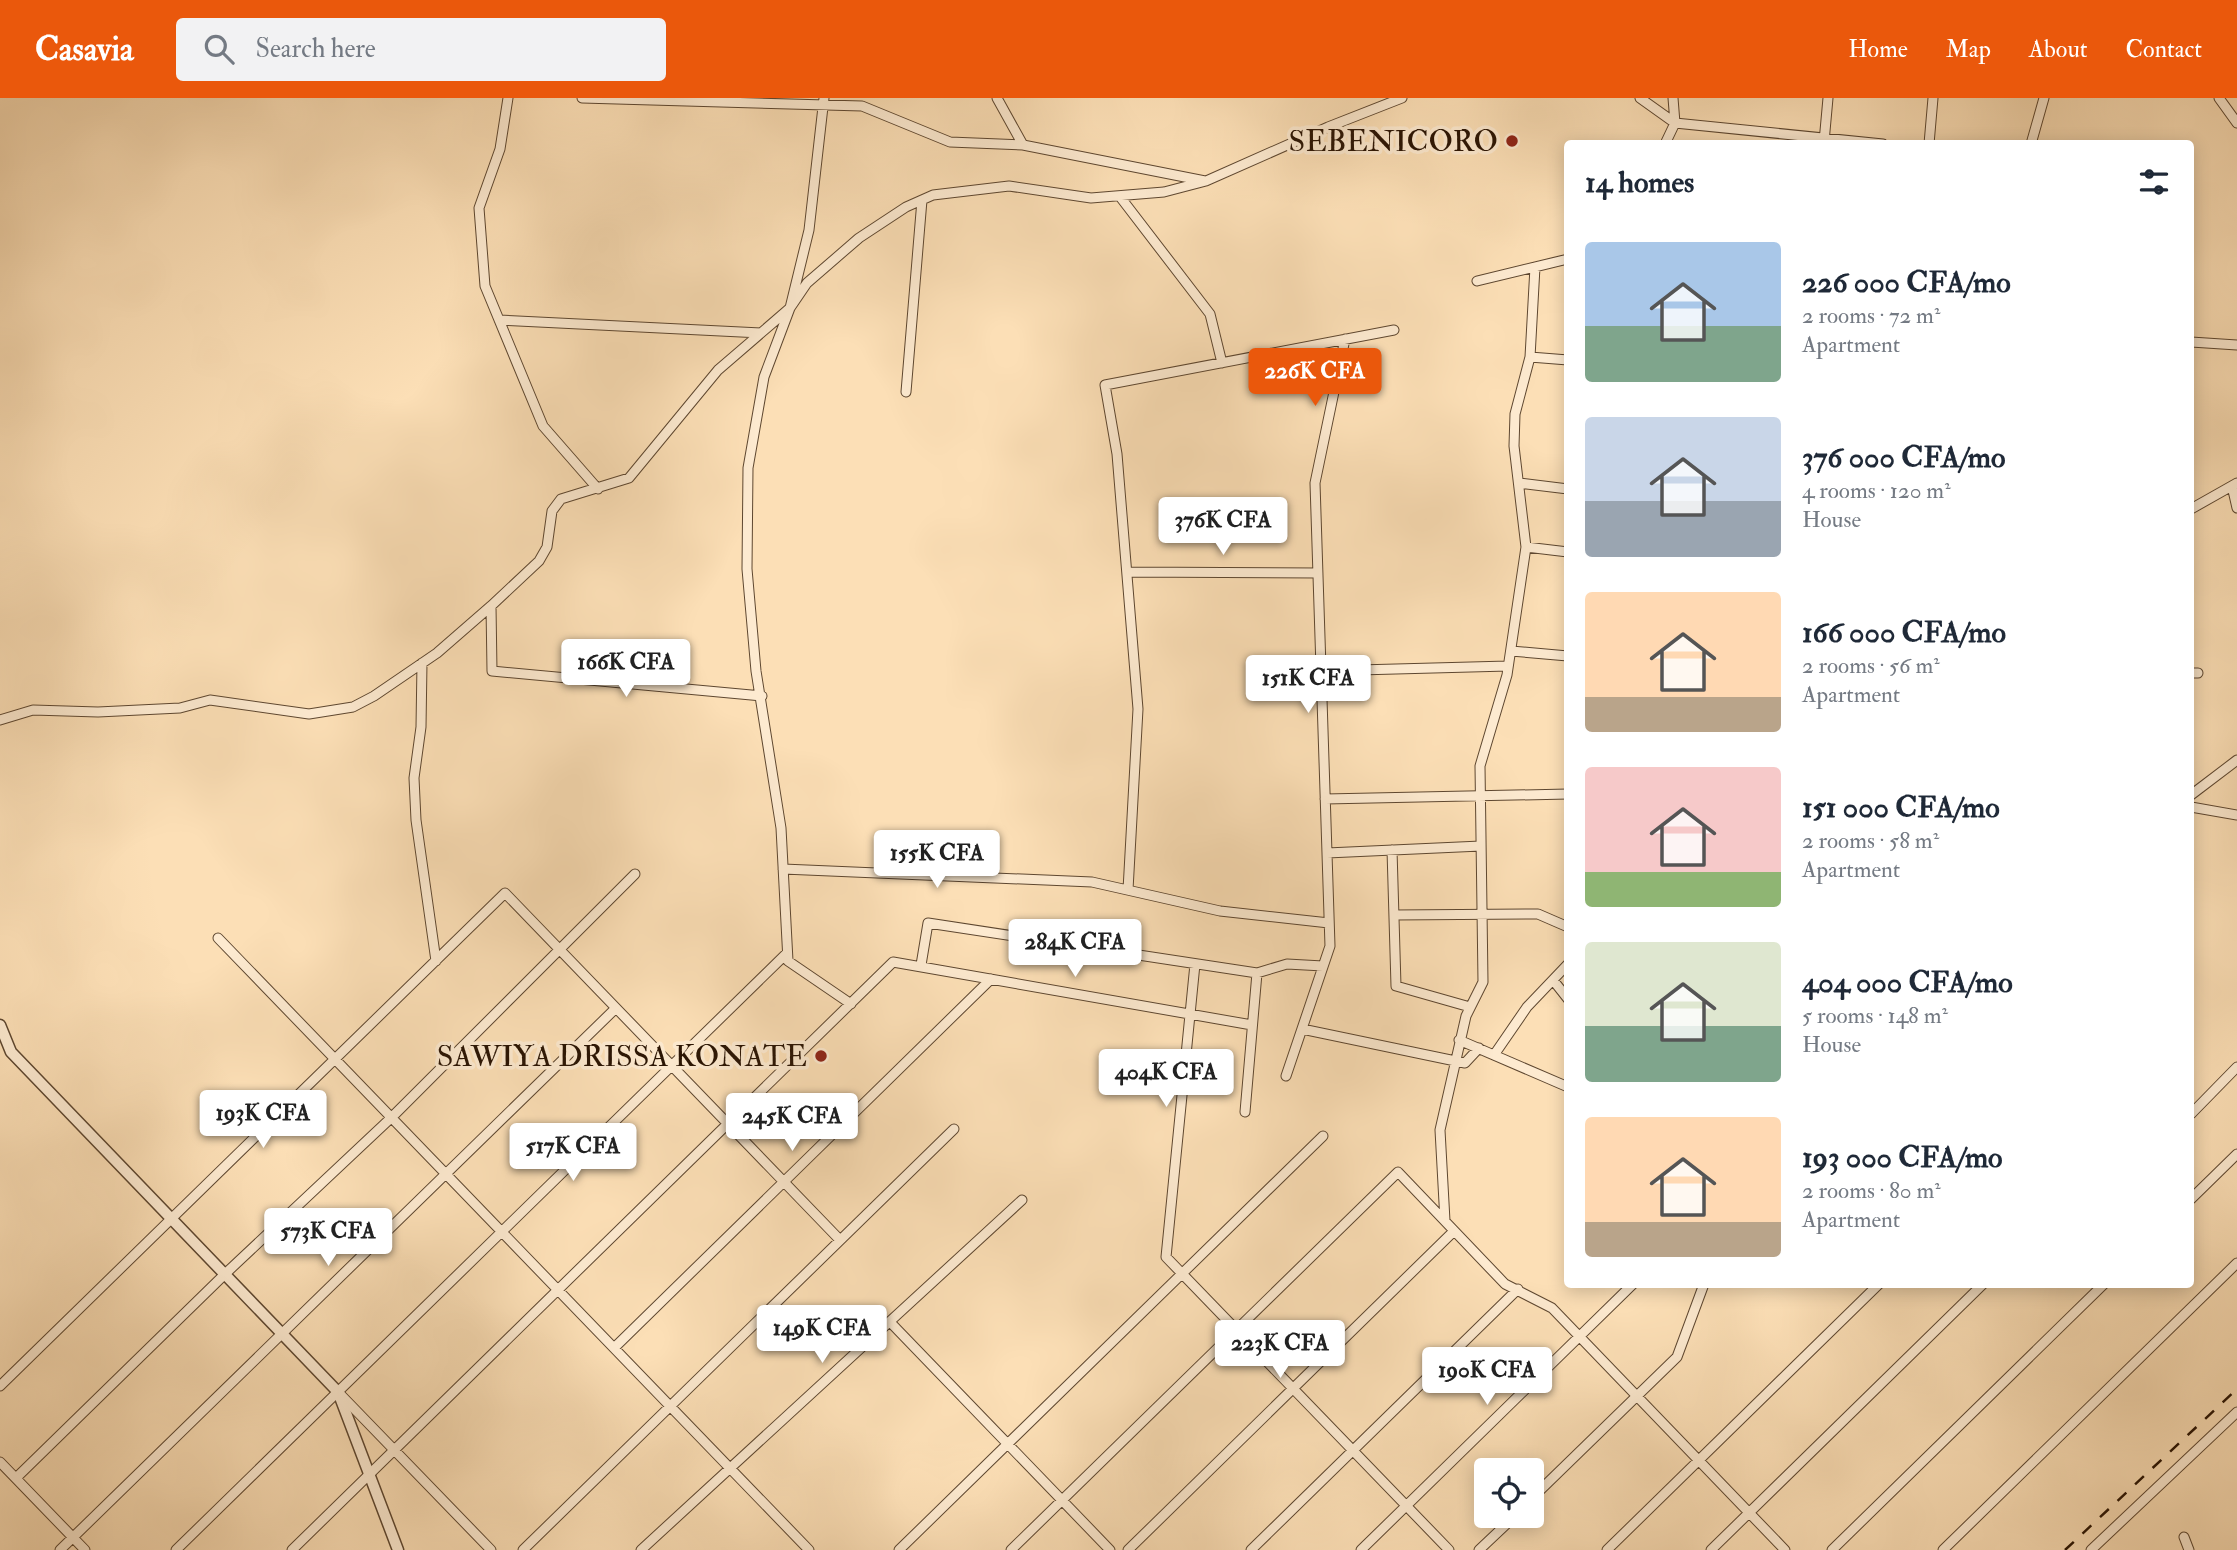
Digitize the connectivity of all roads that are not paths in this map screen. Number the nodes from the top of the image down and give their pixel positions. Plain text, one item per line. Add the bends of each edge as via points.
1 (508, 98) edge
2 (582, 98) edge
3 (997, 98) edge
4 (1402, 98) edge
5 (1640, 98) edge
6 (1673, 98) edge
7 (1828, 98) edge
8 (1933, 98) edge
9 (2044, 98) edge
10 (2220, 98) edge
11 (823, 101) edge
12 (1675, 122) junction
13 (2237, 123) edge
14 (1667, 140) edge
15 (1816, 140) edge
16 (1824, 140) edge
17 (1928, 140) edge
18 (2032, 140) edge
19 (1023, 145) junction
20 (1206, 181) junction
21 (1121, 198) junction
22 (922, 200) junction
23 (1564, 260) edge
24 (1535, 267) junction
25 (1476, 281) dead end
26 (790, 308) junction
27 (499, 320) junction
28 (1394, 330) dead end
29 (761, 333) junction
30 (1345, 340) junction
31 (2194, 342) edge
32 (2237, 345) edge
33 (1530, 357) junction
34 (1564, 359) edge
35 (1222, 363) junction
36 (906, 392) dead end
37 (1518, 482) junction
38 (2234, 484) edge
39 (1564, 488) edge
40 (598, 489) junction
41 (2194, 507) edge
42 (2237, 508) edge
43 (1526, 547) junction
44 (1564, 552) edge
45 (1127, 572) junction
46 (1318, 573) junction
47 (491, 606) junction
48 (1511, 651) junction
49 (1564, 656) edge
50 (422, 663) junction
51 (1508, 666) junction
52 (1321, 671) junction
53 (762, 696) junction
54 (0, 720) edge
55 (2237, 760) edge
56 (2194, 793) edge
57 (1564, 794) edge
58 (1481, 796) junction
59 (1325, 799) junction
60 (2194, 808) edge
61 (2237, 816) edge
62 (1481, 846) junction
63 (1392, 850) junction
64 (1327, 853) junction
65 (783, 869) junction
66 (635, 874) dead end
67 (1128, 890) junction
68 (1394, 915) junction
69 (1482, 915) junction
70 (1329, 923) junction
71 (1564, 926) edge
72 (218, 938) dead end
73 (559, 948) junction
74 (787, 953) junction
75 (436, 961) junction
76 (1195, 964) junction
77 (921, 965) junction
78 (1323, 966) junction
79 (1564, 968) edge
80 (1256, 973) junction
81 (991, 979) junction
82 (1553, 980) junction
83 (1564, 994) edge
84 (851, 1004) junction
85 (1470, 1007) junction
86 (616, 1008) junction
87 (1190, 1014) junction
88 (0, 1025) edge
89 (1252, 1025) junction
90 (1301, 1029) junction
91 (1459, 1040) junction
92 (1479, 1048) junction
93 (1494, 1055) junction
94 (335, 1059) junction
95 (1454, 1061) junction
96 (672, 1066) junction
97 (2237, 1067) edge
98 (1286, 1076) dead end
99 (1564, 1085) edge
100 (2194, 1111) edge
101 (1245, 1112) dead end
102 (392, 1117) junction
103 (728, 1124) junction
104 (954, 1129) dead end
105 (1323, 1136) dead end
106 (2237, 1154) edge
107 (446, 1174) junction
108 (783, 1182) junction
109 (2194, 1196) edge
110 (1021, 1200) dead end
111 (172, 1219) junction
112 (1445, 1221) junction
113 (1454, 1231) junction
114 (502, 1232) junction
115 (840, 1240) junction
116 (2237, 1263) edge
117 (1182, 1273) junction
118 (225, 1274) junction
119 (1629, 1288) edge
120 (1703, 1288) edge
121 (1875, 1288) edge
122 (1979, 1288) edge
123 (2100, 1288) edge
124 (1518, 1289) junction
125 (558, 1290) junction
126 (890, 1322) junction
127 (1237, 1330) junction
128 (282, 1334) junction
129 (1580, 1337) junction
130 (614, 1348) junction
131 (0, 1387) edge
132 (1293, 1388) junction
133 (338, 1392) junction
134 (1637, 1396) junction
135 (670, 1406) junction
136 (2237, 1412) edge
137 (1007, 1444) junction
138 (394, 1450) junction
139 (1353, 1450) junction
140 (1699, 1461) junction
141 (0, 1462) edge
142 (730, 1468) junction
143 (370, 1473) junction
144 (16, 1478) junction
145 (1544, 1486) edge
146 (1062, 1500) junction
147 (1406, 1506) junction
148 (1749, 1513) junction
149 (1502, 1528) edge
150 (2184, 1537) dead end
151 (73, 1538) junction
152 (2101, 1546) edge
153 (60, 1550) edge
154 (85, 1550) edge
155 (176, 1550) edge
156 (292, 1550) edge
157 (398, 1550) edge
158 (491, 1550) edge
159 (523, 1550) edge
160 (641, 1550) edge
161 (809, 1550) edge
162 (899, 1550) edge
163 (1011, 1550) edge
164 (1110, 1550) edge
165 (1128, 1550) edge
166 (1251, 1550) edge
167 (1361, 1550) edge
168 (1449, 1550) edge
169 (1479, 1550) edge
170 (1607, 1550) edge
171 (1711, 1550) edge
172 (1785, 1550) edge
173 (1832, 1550) edge
174 (1943, 1550) edge
175 (2091, 1550) edge
176 (2189, 1550) edge

1 - 27 street via 500,149 479,208 485,286
2 - 11 street
3 - 19 street
4 - 20 street
5 - 12 street
6 - 12 street
7 - 16 street
8 - 17 street
9 - 18 street
10 - 13 street
11 - 19 street via 862,106 950,142
11 - 26 street via 809,230
12 - 14 street
12 - 15 street
19 - 20 street
20 - 21 street
21 - 22 street via 1009,186
21 - 35 street via 1210,314
22 - 26 street via 859,238 807,283
22 - 36 street
23 - 24 street
24 - 25 street
24 - 33 street
26 - 29 street
26 - 53 street via 764,377 748,468 747,569
27 - 29 street
27 - 40 street via 543,426
28 - 30 street
29 - 40 street via 718,370 629,478
30 - 35 street
30 - 46 street via 1315,483
31 - 32 street
33 - 34 street
33 - 37 street via 1515,414
35 - 45 street via 1105,385 1117,454
37 - 39 street
37 - 43 street
38 - 41 street
38 - 42 street
40 - 47 street via 561,499 552,511 547,547 538,561
43 - 44 street
43 - 48 street
45 - 46 street
45 - 67 street via 1138,709
46 - 52 street
47 - 50 street
47 - 53 street via 492,671
48 - 49 street
48 - 51 street
50 - 54 street via 374,696 327,713 210,699 180,708 33,710
50 - 75 street via 415,799
51 - 52 street
51 - 58 street via 1480,766
52 - 59 street
53 - 65 street
55 - 56 street
57 - 58 street
58 - 59 street
58 - 62 street
59 - 64 street
60 - 61 street
62 - 63 street
62 - 69 street
63 - 64 street
63 - 68 street
64 - 70 street
65 - 67 street via 1092,882
65 - 74 street
66 - 73 street
67 - 70 street via 1220,911
68 - 69 street
68 - 85 street via 1396,986
69 - 71 street via 1538,914
69 - 85 street via 1483,982
70 - 78 street via 1330,946
72 - 94 street
73 - 75 street via 505,893
73 - 86 street
73 - 102 street
74 - 84 street via 788,961
74 - 96 street
75 - 94 street
76 - 77 street via 928,923
76 - 80 street
76 - 87 street
77 - 81 street
77 - 84 street via 893,962
78 - 80 street via 1287,964
78 - 90 street
79 - 82 street
80 - 89 street
81 - 87 street
81 - 108 street
82 - 83 street
82 - 93 street via 1527,1007
84 - 103 street
85 - 91 street
86 - 96 street
86 - 107 street
87 - 89 street
87 - 117 street via 1166,1256
88 - 111 street via 11,1052
89 - 101 street
90 - 95 street
90 - 98 street
91 - 92 street
91 - 95 street
92 - 93 street
92 - 95 street via 1465,1063
93 - 99 street
94 - 102 street
94 - 111 street
95 - 112 street via 1440,1130
96 - 103 street
96 - 114 street
97 - 100 street
102 - 107 street
102 - 118 street
103 - 108 street
103 - 125 street
104 - 115 street
105 - 117 street
106 - 109 street
107 - 114 street
107 - 128 street
108 - 115 street
108 - 130 street
110 - 126 street
111 - 118 street
111 - 131 street
112 - 113 street
112 - 127 street via 1398,1172
113 - 124 street via 1505,1284
113 - 132 street
114 - 125 street
114 - 133 street
115 - 135 street
116 - 174 street
117 - 127 street
117 - 137 street
118 - 128 street
118 - 144 street
119 - 129 street
120 - 134 street via 1677,1357
121 - 140 street
122 - 148 street
123 - 173 street
124 - 129 street via 1552,1308
124 - 139 street
125 - 130 street
125 - 138 street
126 - 137 street
126 - 142 street
127 - 132 street
127 - 146 street
128 - 133 street
128 - 151 street
129 - 134 street
129 - 147 street
130 - 135 street
132 - 139 street
132 - 165 street
133 - 138 street
133 - 143 street
133 - 155 street
134 - 140 street
134 - 145 street
135 - 142 street
135 - 159 street
136 - 152 street
137 - 146 street
137 - 162 street
138 - 143 street
138 - 158 street
139 - 147 street
139 - 166 street
140 - 148 street
140 - 170 street
141 - 144 street
142 - 160 street
142 - 161 street
143 - 156 street
143 - 157 street
144 - 151 street
146 - 163 street
146 - 164 street
147 - 167 street
147 - 168 street
148 - 171 street
148 - 172 street
149 - 169 street
150 - 176 street
151 - 153 street
151 - 154 street
152 - 175 street

